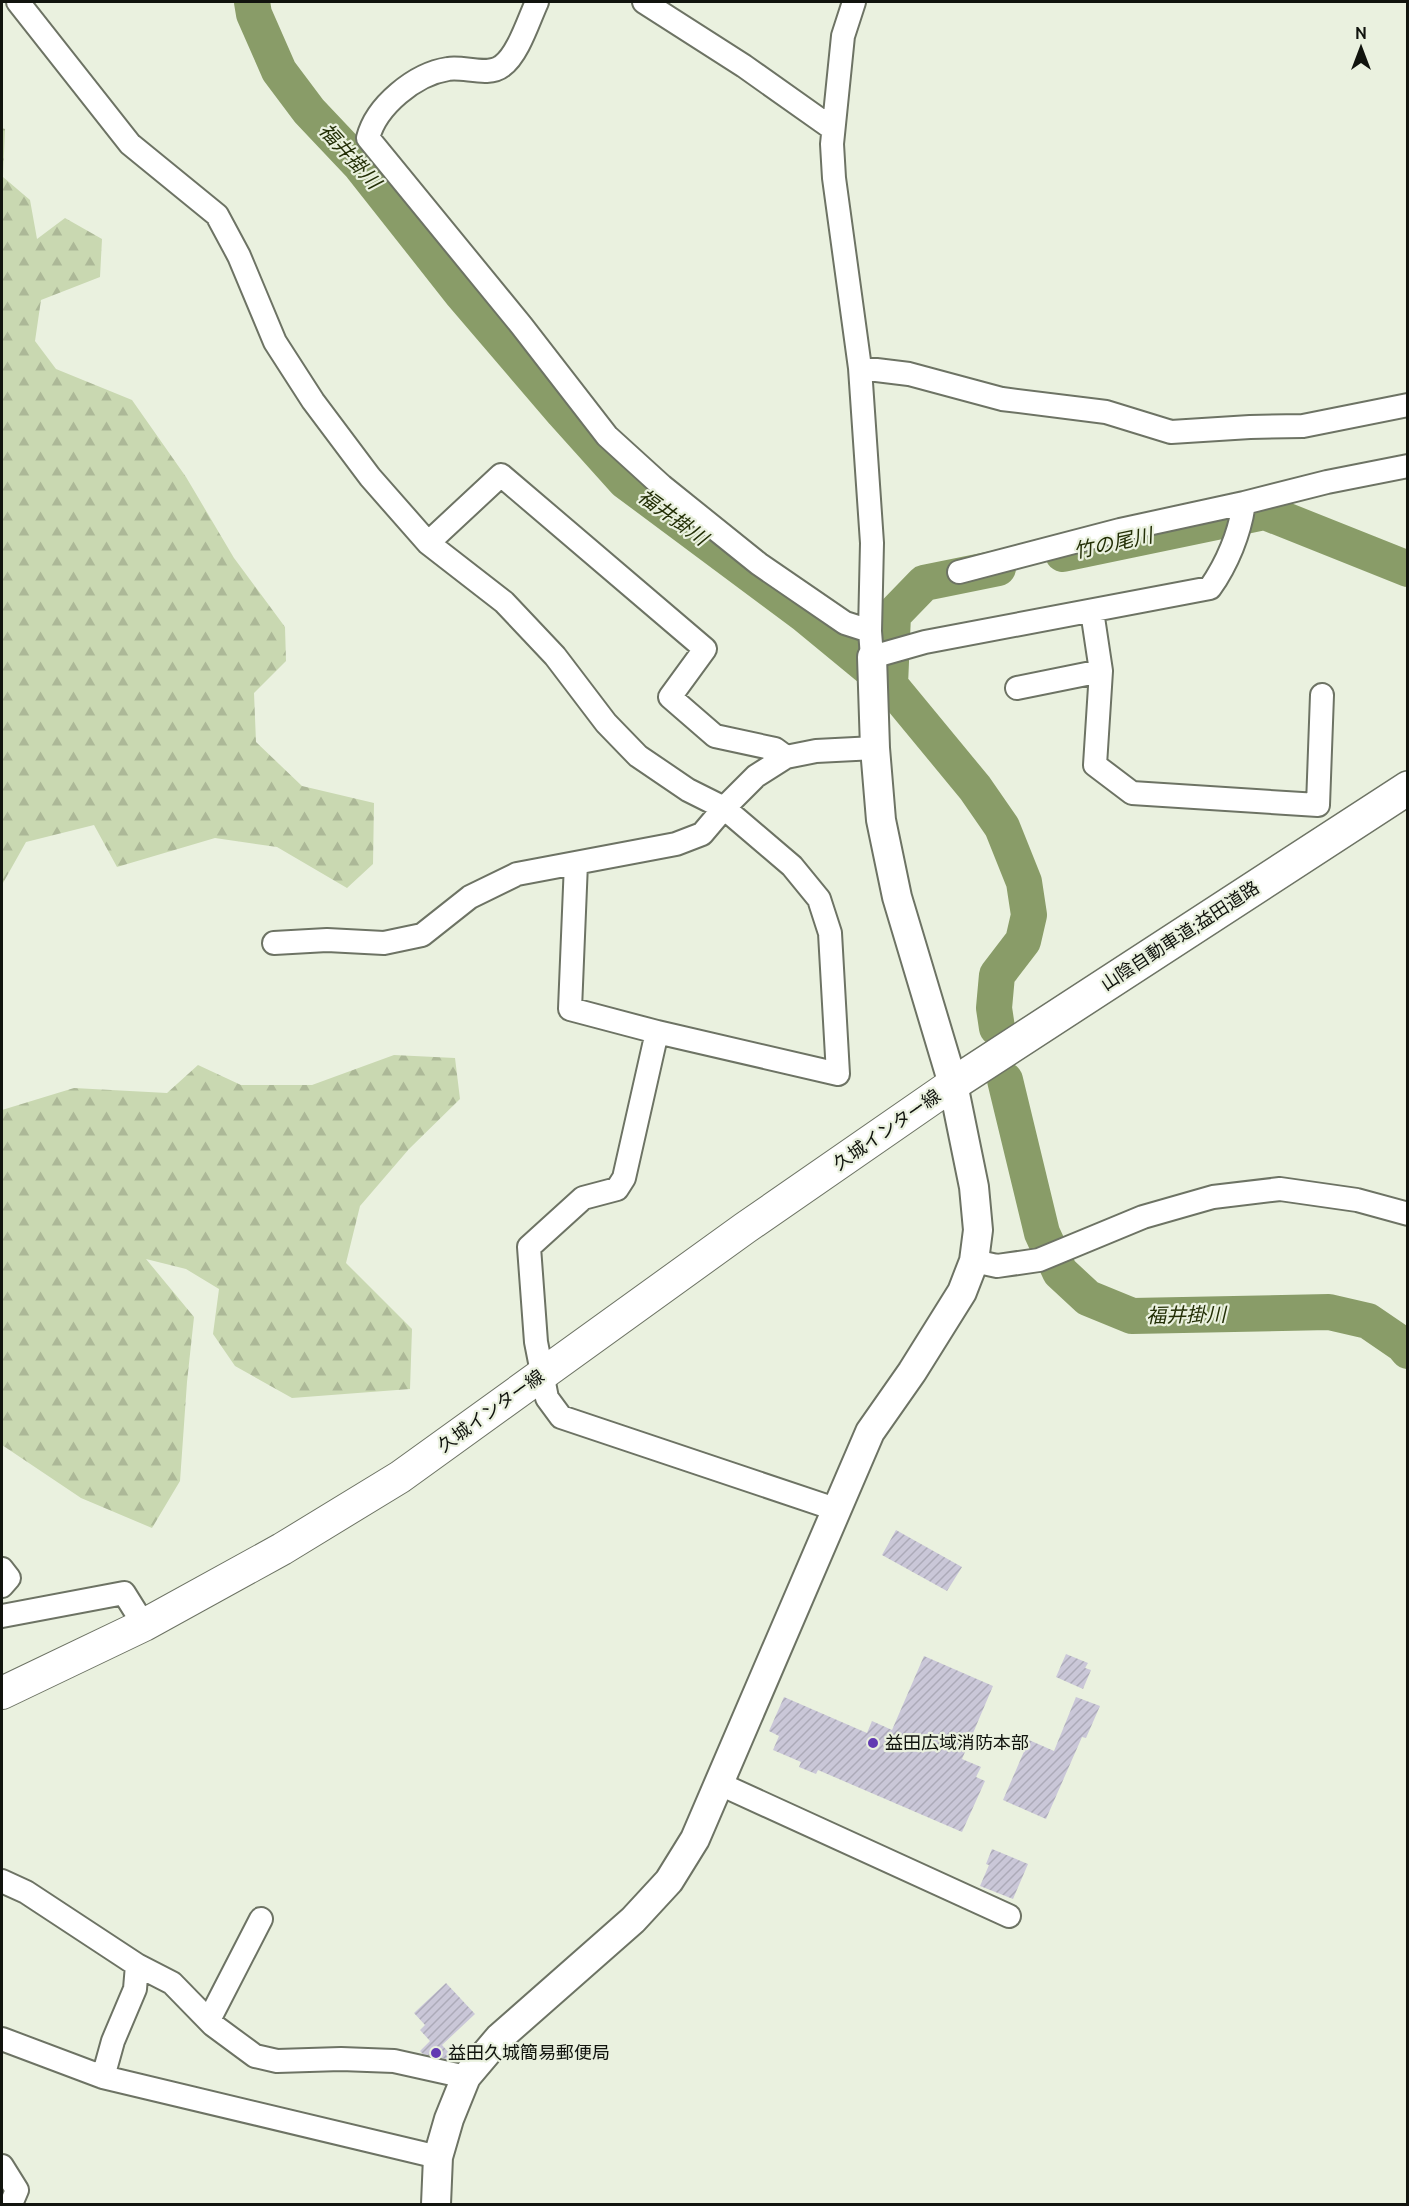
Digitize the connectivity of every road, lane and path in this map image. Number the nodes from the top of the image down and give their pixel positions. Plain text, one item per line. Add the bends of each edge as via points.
1 (18, 2) edge
2 (537, 2) edge
3 (644, 2) edge
4 (854, 2) edge
5 (832, 129) junction
6 (860, 368) junction
7 (1407, 405) edge
8 (1407, 466) edge
9 (1244, 503) junction
10 (428, 543) junction
11 (959, 573) dead end
12 (1092, 610) junction
13 (871, 644) junction
14 (1101, 670) junction
15 (1017, 688) dead end
16 (1322, 695) dead end
17 (875, 748) junction
18 (786, 756) junction
19 (1407, 788) edge
20 (724, 808) junction
21 (576, 863) junction
22 (274, 943) dead end
23 (657, 1032) junction
24 (953, 1084) junction
25 (1407, 1214) edge
26 (974, 1261) junction
27 (543, 1375) junction
28 (838, 1510) junction
29 (2, 1569) edge
30 (2, 1586) edge
31 (2, 1616) edge
32 (144, 1625) junction
33 (2, 1693) edge
34 (720, 1784) junction
35 (2, 1881) edge
36 (1009, 1916) dead end
37 (261, 1919) dead end
38 (137, 1965) junction
39 (209, 2020) junction
40 (2, 2039) edge
41 (103, 2077) junction
42 (466, 2077) junction
43 (438, 2157) junction
44 (2, 2166) edge
45 (11, 2205) edge
46 (436, 2205) edge

1 - 10 street via 130,144 217,214 275,342 370,477
2 - 13 street via 516,49 502,67 486,71 449,68 424,76 389,102 371,125 368,138 607,436 759,564
3 - 5 street
4 - 5 street via 843,36
5 - 6 street via 834,178
6 - 7 street via 909,374 1002,399 1106,412 1171,432 1303,426
6 - 13 street via 872,543
8 - 9 street
9 - 11 street via 1120,530
9 - 12 street via 1223,570 1210,588
10 - 18 street via 501,475 705,649 670,697 715,736 775,749
10 - 20 street via 504,602 555,656 606,723 638,756 688,790
12 - 13 street via 925,642
12 - 14 street
13 - 17 street
14 - 15 street
14 - 16 street via 1095,765 1132,793 1318,805
17 - 18 street
17 - 24 street via 881,820 897,897
18 - 20 street via 756,776
19 - 24 highway, 山陰自動車道;益田道路
20 - 21 street via 702,834 676,844
20 - 23 street via 792,866 819,899 830,933 838,1074
21 - 22 street via 517,874 470,897 422,935 384,943
21 - 23 street via 570,1009
23 - 27 street via 624,1178 616,1189 583,1198 529,1247 536,1342
24 - 26 street via 974,1187 978,1230
24 - 27 main road, 久城インター線
25 - 26 street via 1357,1200 1280,1189 1213,1197 1143,1217 1039,1260 997,1266
26 - 28 street via 962,1292 870,1432
27 - 28 street via 547,1398 561,1417
27 - 32 main road, 久城インター線 via 390,1483 282,1549
28 - 34 street
29 - 30 street via 9,1578
31 - 32 street via 124,1593
32 - 33 main road, 久城インター線
34 - 36 street
34 - 42 street via 695,1839 669,1881 633,1920 499,2038
35 - 38 street via 26,1892
37 - 39 street
38 - 39 street via 172,1983
38 - 41 street via 135,1989
39 - 42 street via 255,2056 277,2061 394,2061
40 - 41 street
41 - 43 street
42 - 43 street
43 - 46 street
44 - 45 street via 17,2190

